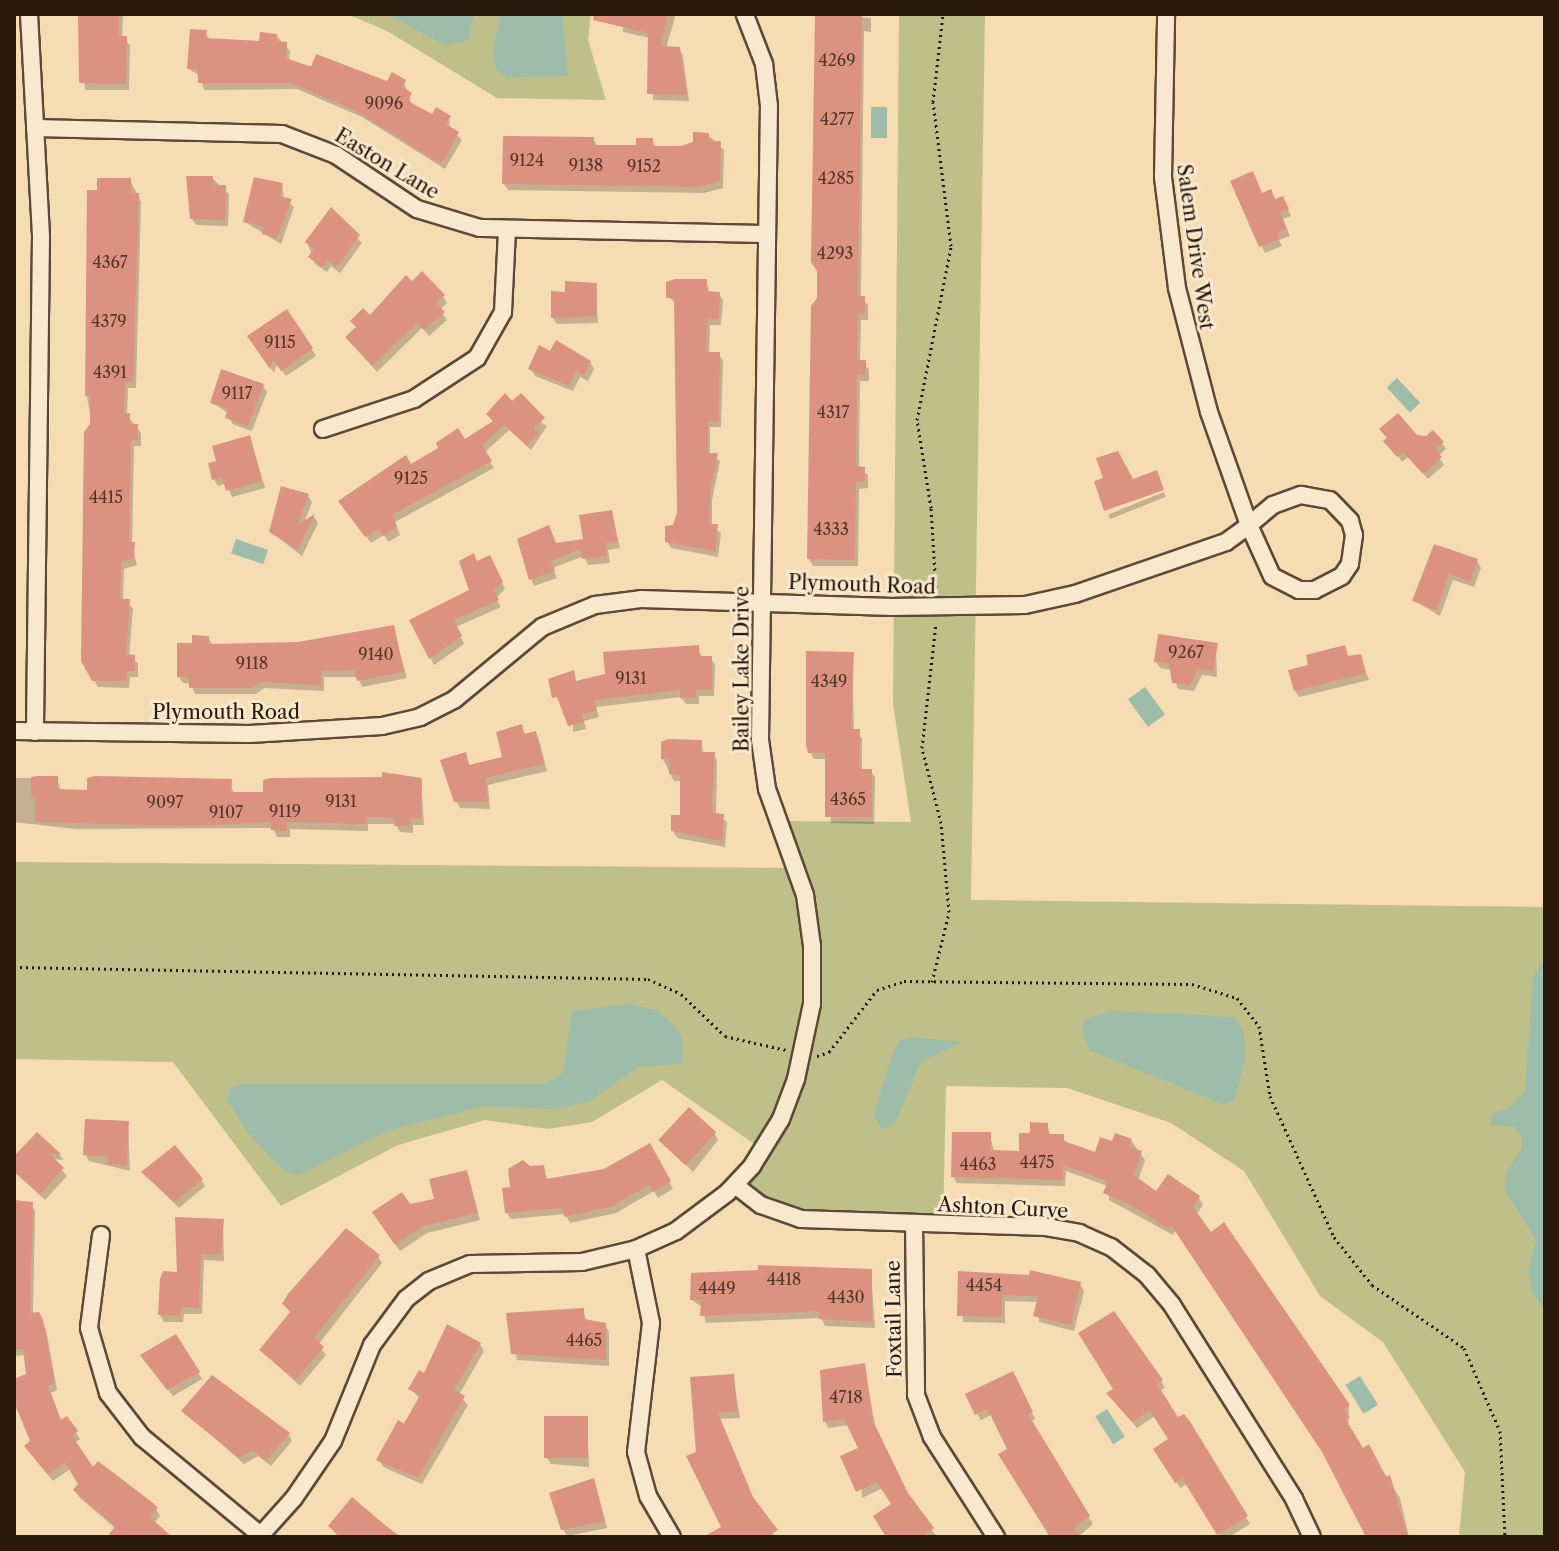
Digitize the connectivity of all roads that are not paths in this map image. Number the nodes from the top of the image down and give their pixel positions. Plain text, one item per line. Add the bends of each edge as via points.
1 (29, 14) edge
2 (1166, 14) edge
3 (745, 15) edge
4 (35, 128) junction
5 (507, 230) junction
6 (767, 234) junction
7 (323, 429) dead end
8 (1249, 525) junction
9 (762, 601) junction
10 (14, 731) edge
11 (35, 732) junction
12 (735, 1185) junction
13 (914, 1223) junction
14 (101, 1235) dead end
15 (636, 1249) junction
16 (261, 1536) edge
17 (672, 1537) edge
18 (996, 1537) edge
19 (1312, 1537) edge

1 - 4 street
2 - 8 street, Salem Drive West via 1163,177 1177,288 1209,412
3 - 6 street, Bailey Lake Drive via 768,89
4 - 5 street, Easton Lane via 282,134 336,155 424,212
4 - 11 street via 41,237
5 - 6 street, Easton Lane
5 - 7 street via 503,312 477,358 414,399
6 - 9 street, Bailey Lake Drive
8 - 8 street, Salem Drive West via 1272,576 1299,590 1329,585 1342,576 1354,550 1350,521 1330,500 1316,495 1287,498
8 - 9 street, Plymouth Road via 1207,552 1061,598 1010,607
9 - 11 street, Plymouth Road via 641,599 587,607 542,627 455,699 420,717 382,726 250,734
9 - 12 street, Bailey Lake Drive via 762,758 770,798 807,904 813,990 803,1054 785,1109 763,1150
10 - 11 street, Plymouth Road
12 - 13 street, Ashton Curve via 761,1205 801,1219
12 - 15 street, Bailey Lake Drive via 688,1224
13 - 18 street, Foxtail Lane via 916,1395 932,1437
13 - 19 street, Ashton Curve via 1057,1228 1089,1237 1137,1265 1172,1305 1294,1499
14 - 16 street via 89,1328 108,1393 142,1437
15 - 16 street, Bailey Lake Drive via 568,1263 483,1262 418,1289 381,1329 346,1416 318,1465
15 - 17 street via 651,1323 636,1452 648,1496

